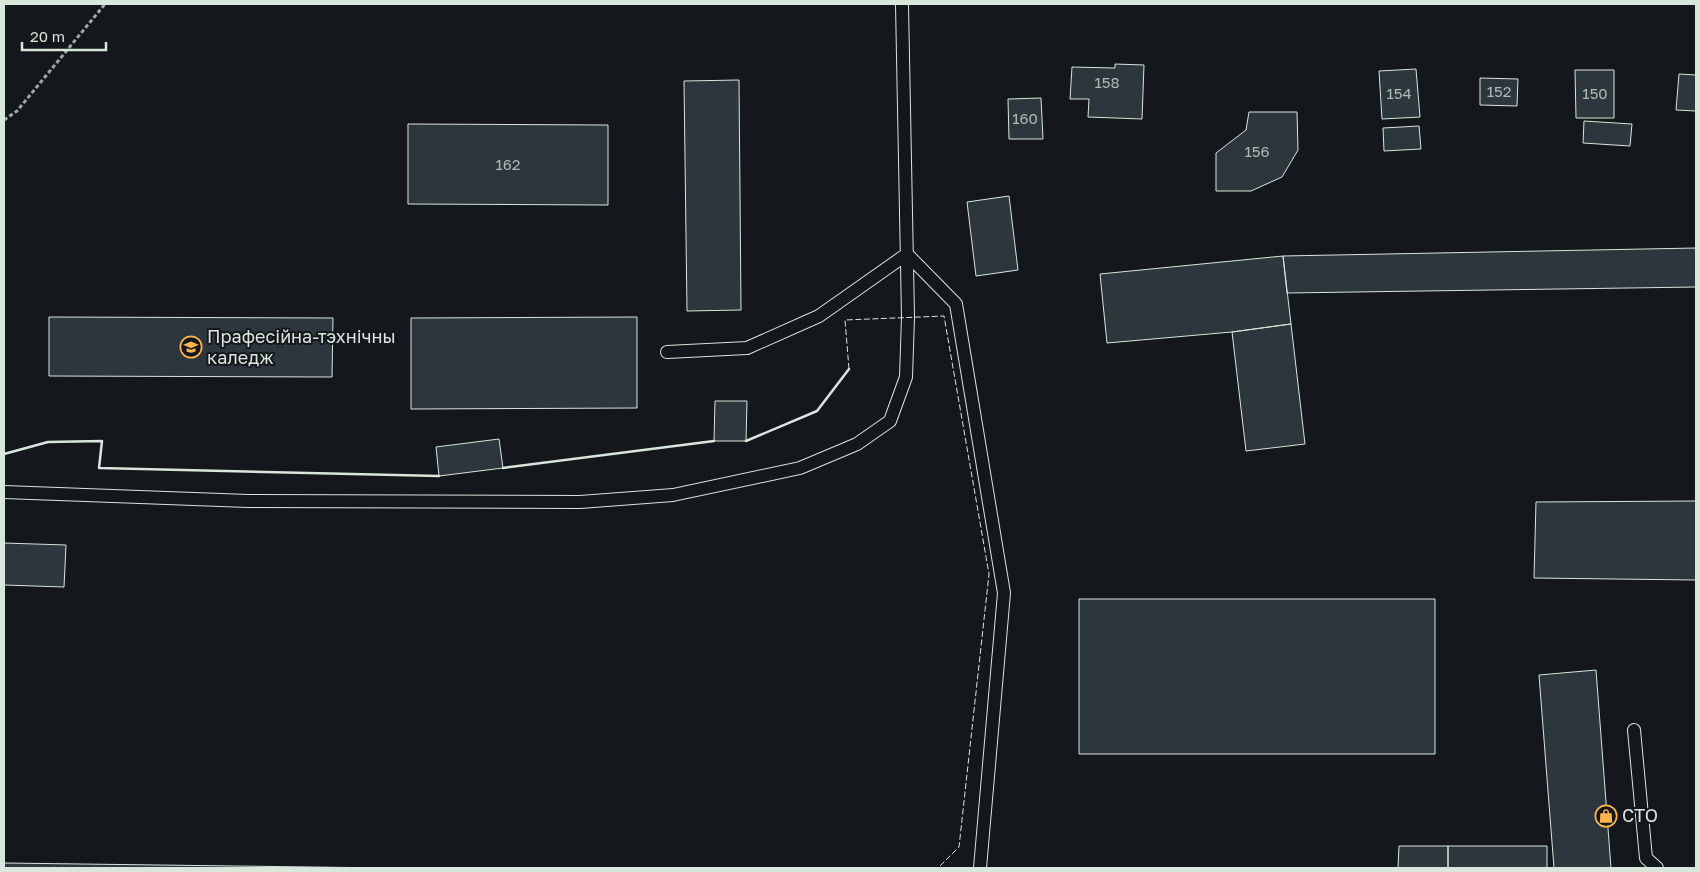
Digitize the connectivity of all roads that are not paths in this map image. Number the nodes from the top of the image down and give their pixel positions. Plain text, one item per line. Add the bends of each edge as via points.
1 (902, 4) edge
2 (907, 254) junction
3 (667, 352) dead end
4 (4, 492) edge
5 (1634, 730) dead end
6 (980, 868) edge
7 (1657, 868) edge

1 - 2 lane
2 - 3 lane via 819,316 747,348
2 - 4 lane via 906,377 890,421 857,444 800,468 673,495 580,502 248,501
2 - 6 lane via 956,304 1004,593
5 - 7 lane via 1646,858

